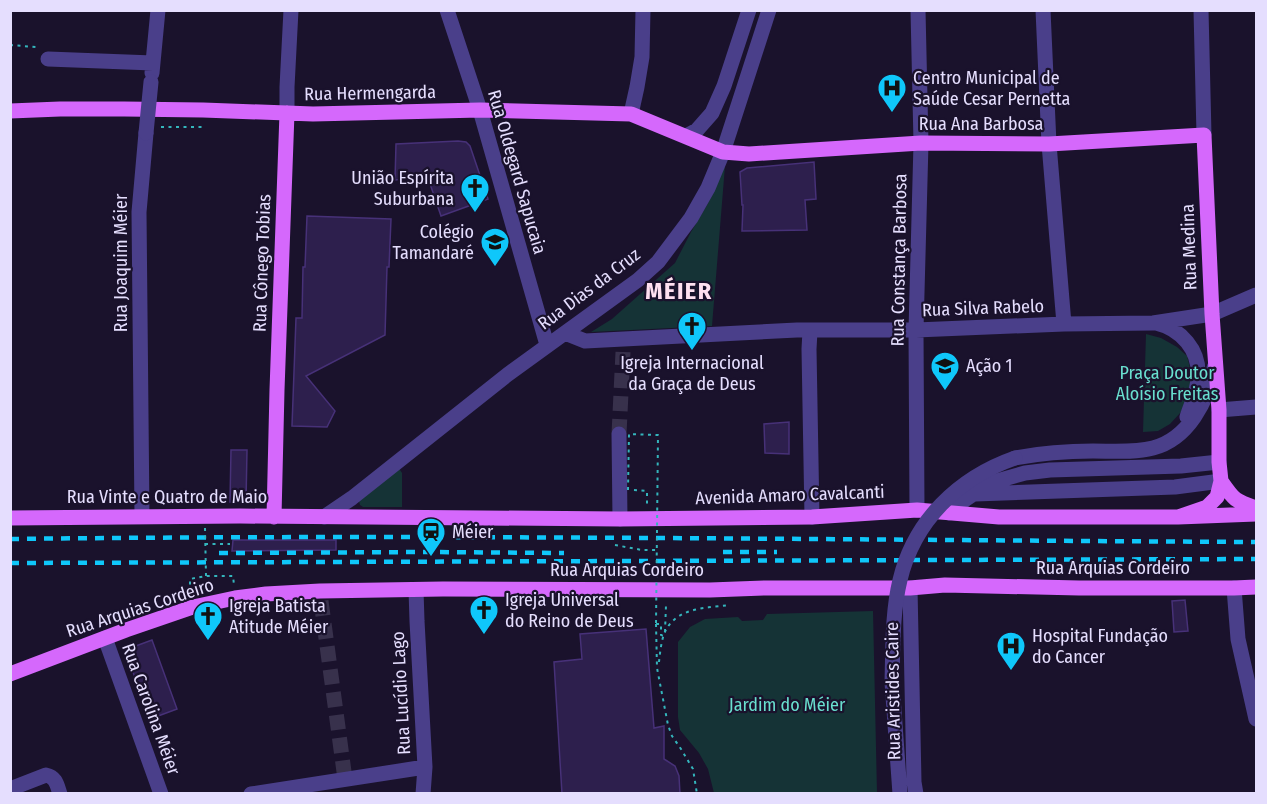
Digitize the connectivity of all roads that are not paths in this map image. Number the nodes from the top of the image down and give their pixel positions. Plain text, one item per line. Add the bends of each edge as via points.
1 (158, 10) edge
2 (291, 10) edge
3 (447, 10) edge
4 (643, 10) edge
5 (749, 10) edge
6 (770, 10) edge
7 (918, 10) edge
8 (1043, 10) edge
9 (1201, 10) edge
10 (48, 59) road end
11 (153, 63) junction
12 (480, 110) junction
13 (10, 111) edge
14 (287, 113) junction
15 (630, 114) junction
16 (1204, 135) junction
17 (686, 136) junction
18 (921, 143) junction
19 (1049, 144) junction
20 (723, 152) junction
21 (1257, 295) edge
22 (1212, 314) junction
23 (1153, 323) junction
24 (1064, 324) junction
25 (916, 330) junction
26 (810, 331) junction
27 (565, 333) junction
28 (548, 345) junction
29 (1215, 359) junction
30 (1257, 407) edge
31 (1218, 410) junction
32 (1181, 432) junction
33 (619, 434) tunnel mouth
34 (1219, 462) junction
35 (1221, 481) junction
36 (975, 494) junction
37 (1257, 508) edge
38 (917, 510) junction
39 (949, 513) junction
40 (1257, 514) edge
41 (11, 516) edge
42 (142, 516) junction
43 (274, 517) junction
44 (324, 517) junction
45 (812, 517) junction
46 (1178, 517) junction
47 (620, 519) junction
48 (1257, 587) edge
49 (910, 588) junction
50 (1234, 588) junction
51 (416, 590) junction
52 (105, 638) junction
53 (10, 674) edge
54 (1257, 719) edge
55 (425, 767) junction
56 (10, 789) edge
57 (60, 794) edge
58 (161, 794) edge
59 (251, 794) edge
60 (423, 794) edge
61 (900, 794) edge
62 (916, 794) edge

1 - 11 street, Rua Joaquim Méier
2 - 14 street, Rua Cônego Tobias
3 - 12 street, Rua Oldegard Sapucaia
4 - 15 street via 642,57
5 - 17 street via 712,113
6 - 20 street, Rua Dias da Cruz
7 - 18 street, Rua Constança Barbosa
8 - 19 street
9 - 16 street, Rua Medina
10 - 11 street
11 - 42 street, Rua Joaquim Méier, bridge via 139,212
12 - 14 main road, Rua Hermengarda
12 - 15 main road, Rua Hermengarda
12 - 28 street, Rua Oldegard Sapucaia
13 - 14 main road, Rua Hermengarda
14 - 43 main road, Rua Cônego Tobias
15 - 17 main road, Rua Hermengarda
16 - 19 main road, Rua Ana Barbosa
16 - 22 main road, Rua Medina
17 - 20 main road, Rua Hermengarda
18 - 19 main road, Rua Ana Barbosa
18 - 20 main road, Rua Ana Barbosa via 748,154
18 - 25 street, Rua Constança Barbosa
19 - 24 street
20 - 27 street, Rua Dias da Cruz via 708,188 658,262
21 - 22 street, Rua Silva Rabelo
22 - 23 street, Rua Silva Rabelo
22 - 29 main road, Rua Medina
23 - 24 street, Rua Silva Rabelo
23 - 32 street via 1172,329 1190,344 1198,364 1197,389
24 - 25 street, Rua Silva Rabelo
25 - 26 street, Rua Silva Rabelo
25 - 38 street, Rua Constança Barbosa
26 - 27 street, Rua Silva Rabelo via 623,346 585,341
26 - 45 street
27 - 28 street, Rua Dias da Cruz
28 - 44 street, Rua Dias da Cruz
29 - 31 main road, Rua Medina
29 - 32 street via 1206,398
30 - 31 street
31 - 34 main road, Rua Medina
32 - 61 street, bridge via 1154,448 1064,451 1015,458 968,481 928,518 904,565 897,593 892,682
33 - 47 street
34 - 35 main road, Rua Medina
34 - 36 street via 1025,473 990,483
35 - 36 street via 1175,487
35 - 37 main road via 1237,501
35 - 46 main road via 1217,497 1207,507
36 - 39 street
38 - 39 main road, Avenida Amaro Cavalcanti
38 - 45 main road, Avenida Amaro Cavalcanti
39 - 46 main road, Avenida Amaro Cavalcanti via 999,517
40 - 46 main road, Avenida Amaro Cavalcanti
41 - 42 main road, Rua Vinte e Quatro de Maio
42 - 43 main road, Rua Vinte e Quatro de Maio
43 - 44 main road, Rua Vinte e Quatro de Maio
44 - 47 main road, Avenida Amaro Cavalcanti
45 - 47 main road, Avenida Amaro Cavalcanti
48 - 50 main road, Rua Arquias Cordeiro
49 - 50 main road, Rua Arquias Cordeiro
49 - 51 main road, Rua Arquias Cordeiro
49 - 62 street, Rua Aristides Caire
50 - 54 street via 1237,631
51 - 52 main road, Rua Arquias Cordeiro via 235,598 193,607
51 - 55 street, Rua Lucídio Lago
52 - 53 main road, Rua Arquias Cordeiro
52 - 58 street, Rua Carolina Méier
55 - 59 street
55 - 60 street, Rua Lucídio Lago
56 - 57 street via 46,775 55,780

